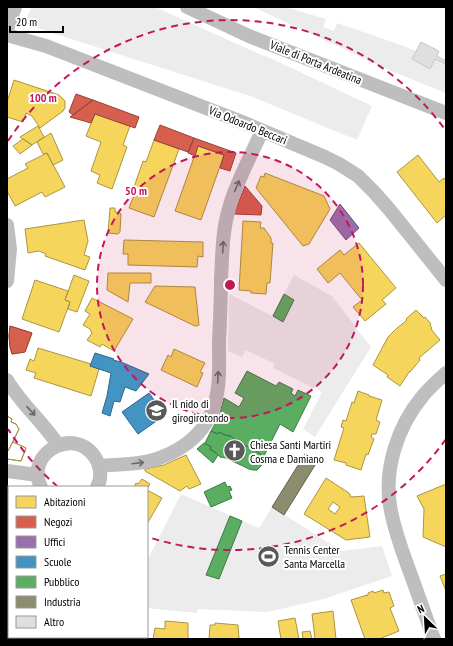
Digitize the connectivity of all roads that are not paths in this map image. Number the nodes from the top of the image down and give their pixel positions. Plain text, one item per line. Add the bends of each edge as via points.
1 (15, 7) edge
2 (187, 7) edge
3 (7, 29) edge
4 (7, 34) edge
5 (446, 113) edge
6 (262, 131) junction
7 (7, 225) edge
8 (446, 280) edge
9 (7, 281) edge
10 (446, 373) edge
11 (7, 380) edge
12 (58, 445) junction
13 (99, 466) junction
14 (7, 471) edge
15 (40, 481) edge
16 (97, 486) edge
17 (434, 639) edge

1 - 3 street
2 - 5 street, Viale di Porta Ardeatina via 249,36
4 - 6 street, Via Odoardo Beccari via 46,46
6 - 8 street, Via Odoardo Beccari via 332,160 358,176
13 -> 6 street via 144,462 170,454 195,436 211,414 218,389 222,245 226,220 235,191
7 - 9 street via 10,249
10 - 17 street via 422,397 409,416 396,444 389,474 390,504 395,528
11 -> 12 street
12 - 13 street via 68,443 88,449
12 - 15 street via 43,457 39,466
13 - 16 street
14 - 15 street

